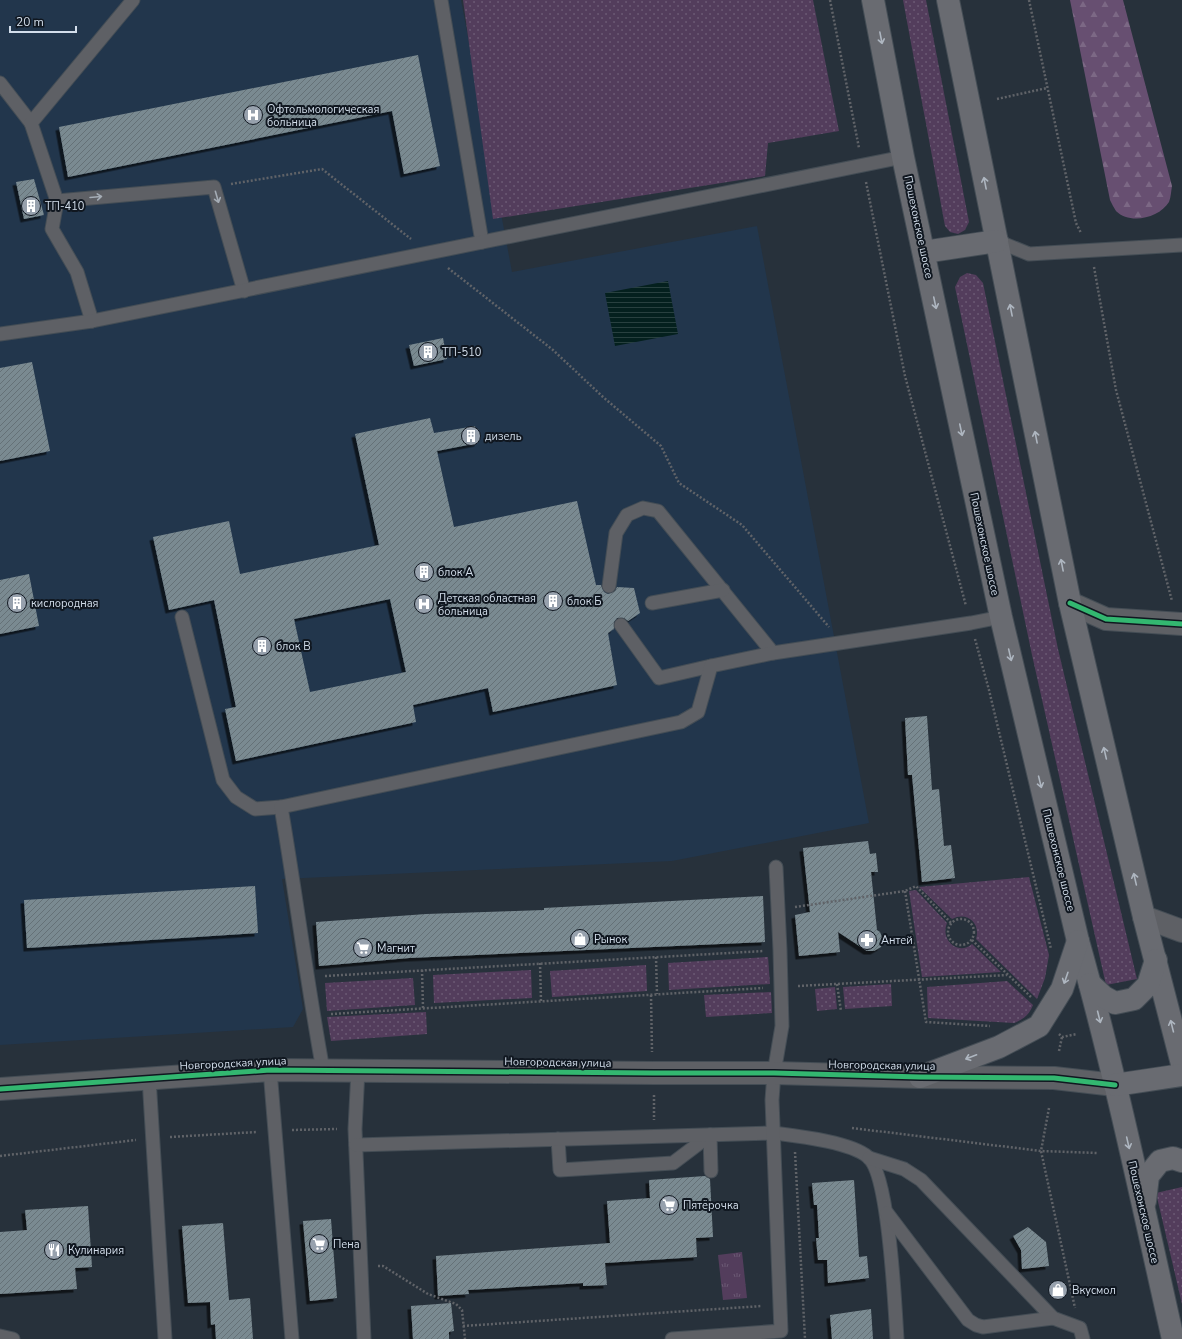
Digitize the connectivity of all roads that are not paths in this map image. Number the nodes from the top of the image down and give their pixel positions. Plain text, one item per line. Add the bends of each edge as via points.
1 (133, 0) edge
2 (441, 0) edge
3 (873, 0) edge
4 (948, 0) edge
5 (0, 83) edge
6 (31, 123) junction
7 (903, 157) junction
8 (57, 201) junction
9 (997, 241) junction
10 (482, 242) junction
11 (1182, 245) edge
12 (924, 252) junction
13 (244, 291) junction
14 (92, 321) junction
15 (0, 334) edge
16 (608, 586) dead end
17 (723, 590) junction
18 (652, 603) dead end
19 (1070, 603) junction
20 (182, 617) dead end
21 (1000, 618) junction
22 (1180, 624) edge
23 (621, 625) dead end
24 (773, 653) junction
25 (711, 666) junction
26 (281, 807) junction
27 (776, 867) dead end
28 (1144, 917) junction
29 (1182, 931) edge
30 (1078, 941) junction
31 (1156, 960) junction
32 (1090, 984) junction
33 (1182, 1064) edge
34 (270, 1070) junction
35 (323, 1070) junction
36 (358, 1070) junction
37 (774, 1073) junction
38 (1182, 1075) edge
39 (920, 1077) junction
40 (149, 1078) junction
41 (1115, 1085) junction
42 (0, 1088) edge
43 (774, 1133) junction
44 (710, 1135) junction
45 (558, 1139) junction
46 (356, 1145) junction
47 (869, 1158) junction
48 (1182, 1161) edge
49 (711, 1171) dead end
50 (1143, 1209) junction
51 (887, 1213) junction
52 (1053, 1318) junction
53 (1081, 1333) edge
54 (0, 1336) edge
55 (13, 1339) edge
56 (164, 1339) edge
57 (292, 1339) edge
58 (364, 1339) edge
59 (672, 1339) edge
60 (897, 1339) edge
61 (1173, 1339) edge

1 - 6 lane
2 - 10 lane
3 -> 7 main road, Пошехонское шоссе
9 -> 4 main road
5 - 6 lane
6 - 8 lane
7 - 10 lane
7 - 12 main road, Пошехонское шоссе
8 -> 13 lane via 214,187
8 - 14 lane via 52,229 77,272
9 - 11 lane via 1029,254
9 - 12 main road
19 -> 9 main road
10 - 13 lane
12 -> 21 main road, Пошехонское шоссе
13 - 14 lane
14 - 15 lane
16 - 17 lane via 616,533 627,515 643,508 658,511
17 - 18 lane
17 - 24 lane
19 - 22 street via 1106,619
28 -> 19 main road
20 - 26 lane via 223,780 236,797 255,809
21 - 24 lane
21 -> 30 main road, Пошехонское шоссе
23 - 25 lane via 659,678
24 - 25 lane
25 - 26 lane via 698,712 681,722
26 - 35 lane
27 - 37 lane via 782,1026
28 - 29 street
28 - 31 main road
30 - 32 main road, Пошехонское шоссе
30 -> 39 main road via 1062,989 1039,1026 1000,1047
31 - 32 main road via 1148,985 1134,999 1115,1003
33 -> 31 main road
32 -> 41 main road, Пошехонское шоссе
34 - 35 street, Новгородская улица
34 - 40 street, Новгородская улица
34 - 57 lane
35 - 36 street, Новгородская улица
36 - 37 street, Новгородская улица
36 - 46 lane
37 - 39 street, Новгородская улица
37 - 43 lane
38 - 41 main road
39 - 41 street, Новгородская улица via 1054,1078
40 - 42 street, Новгородская улица
40 - 56 lane
41 -> 50 main road, Пошехонское шоссе
43 - 44 lane
43 - 47 lane via 857,1149
43 - 59 lane via 782,1331
44 - 45 lane
44 - 45 lane via 673,1163 560,1170
44 - 49 lane
45 - 46 lane
46 - 58 lane
47 - 51 lane via 877,1169
47 - 52 lane via 904,1169 921,1180
48 - 50 main road via 1173,1158 1160,1161 1148,1176
50 - 61 main road, Пошехонское шоссе
51 - 52 lane via 968,1320 983,1327
51 - 60 lane
52 - 53 lane
54 - 55 lane

